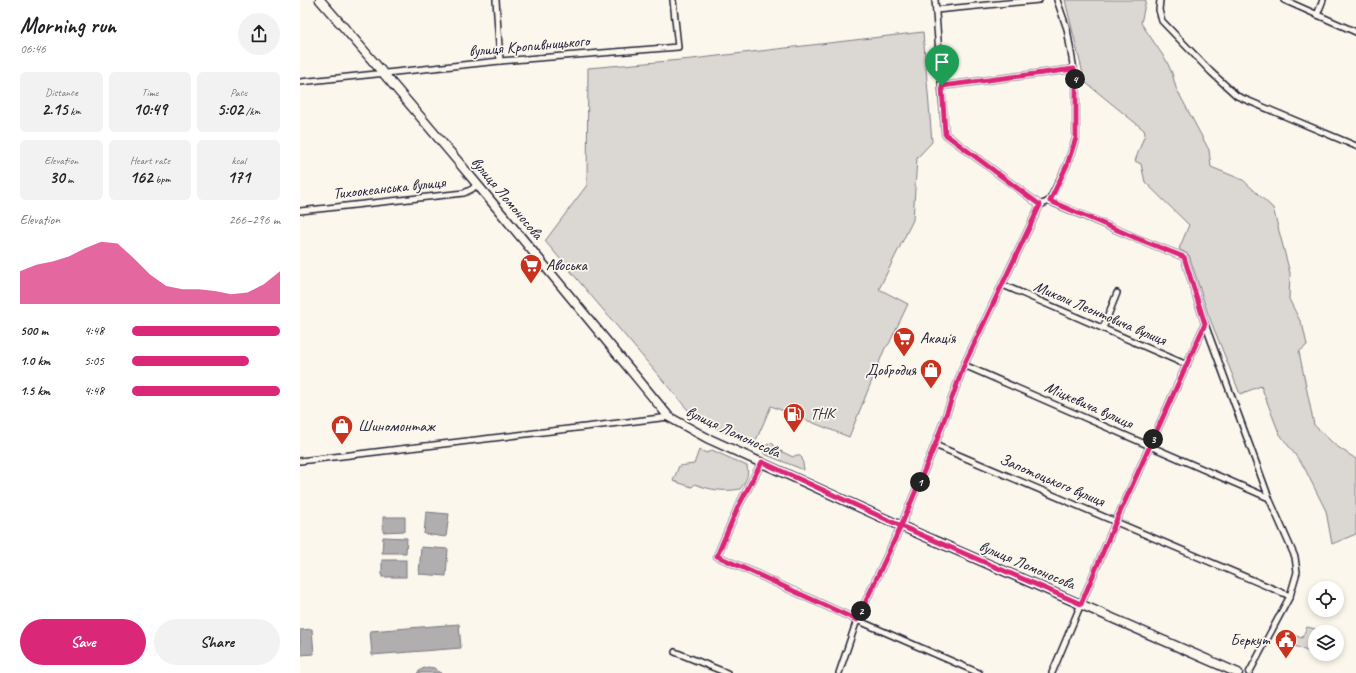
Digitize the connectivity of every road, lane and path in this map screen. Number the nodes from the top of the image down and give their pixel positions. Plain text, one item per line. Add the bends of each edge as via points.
1 (320, 0) edge
2 (496, 0) edge
3 (673, 0) edge
4 (935, 0) edge
5 (1039, 0) edge
6 (1057, 0) edge
7 (1160, 0) edge
8 (1284, 0) edge
9 (1323, 0) edge
10 (936, 10) junction
11 (1317, 15) junction
12 (1356, 32) edge
13 (500, 61) junction
14 (1074, 69) junction
15 (383, 72) junction
16 (300, 82) edge
17 (942, 86) junction
18 (1356, 146) edge
19 (477, 184) junction
20 (1050, 201) junction
21 (1040, 205) junction
22 (300, 211) edge
23 (1003, 285) junction
24 (1117, 294) dead end
25 (1205, 324) junction
26 (1103, 328) junction
27 (964, 365) junction
28 (1187, 365) junction
29 (669, 417) junction
30 (935, 445) junction
31 (1150, 446) junction
32 (300, 462) edge
33 (762, 462) junction
34 (1269, 498) junction
35 (1116, 521) junction
36 (901, 526) junction
37 (1290, 596) junction
38 (1081, 604) junction
39 (857, 620) junction
40 (675, 652) dead end
41 (727, 673) edge
42 (839, 673) edge
43 (979, 673) edge
44 (1052, 673) edge
45 (1238, 673) edge
46 (1249, 673) edge

1 - 15 main road, вулиця Ломоносова
2 - 13 street
3 - 13 street, вулиця Кропивницького via 678,47
4 - 10 street
5 - 10 street
6 - 14 street via 1067,29
7 - 18 street via 1162,21 1237,96
8 - 11 street
9 - 11 street
10 - 17 street
11 - 12 street
13 - 15 street, вулиця Кропивницького
14 - 17 street
14 - 20 street via 1076,138
15 - 16 street, вулиця Кропивницького
15 - 19 main road, вулиця Ломоносова
17 - 21 street via 945,134
19 - 22 street, Тихоокеанська вулиця via 464,193
19 - 29 main road, вулиця Ломоносова
20 - 21 street
20 - 25 street via 1184,257
21 - 23 street
23 - 26 street, Миколи Леонтовича вулиця
23 - 27 street
24 - 26 street
25 - 28 street
25 - 34 street
26 - 28 street, Миколи Леонтовича вулиця
27 - 30 street
27 - 31 street, Міцкевича вулиця
28 - 31 street
29 - 32 street
29 - 33 main road, вулиця Ломоносова via 707,438
30 - 35 street, Запотоцького вулиця
30 - 36 street
31 - 34 street, Міцкевича вулиця
31 - 35 street
33 - 36 main road, вулиця Ломоносова
33 - 39 street via 738,507 717,556
34 - 37 street via 1295,557 1298,572
35 - 37 street, Запотоцького вулиця
35 - 38 street
36 - 38 main road, вулиця Ломоносова
36 - 39 street
37 - 46 street
38 - 44 street
38 - 45 main road, вулиця Ломоносова
39 - 42 street
39 - 43 street
40 - 41 street

